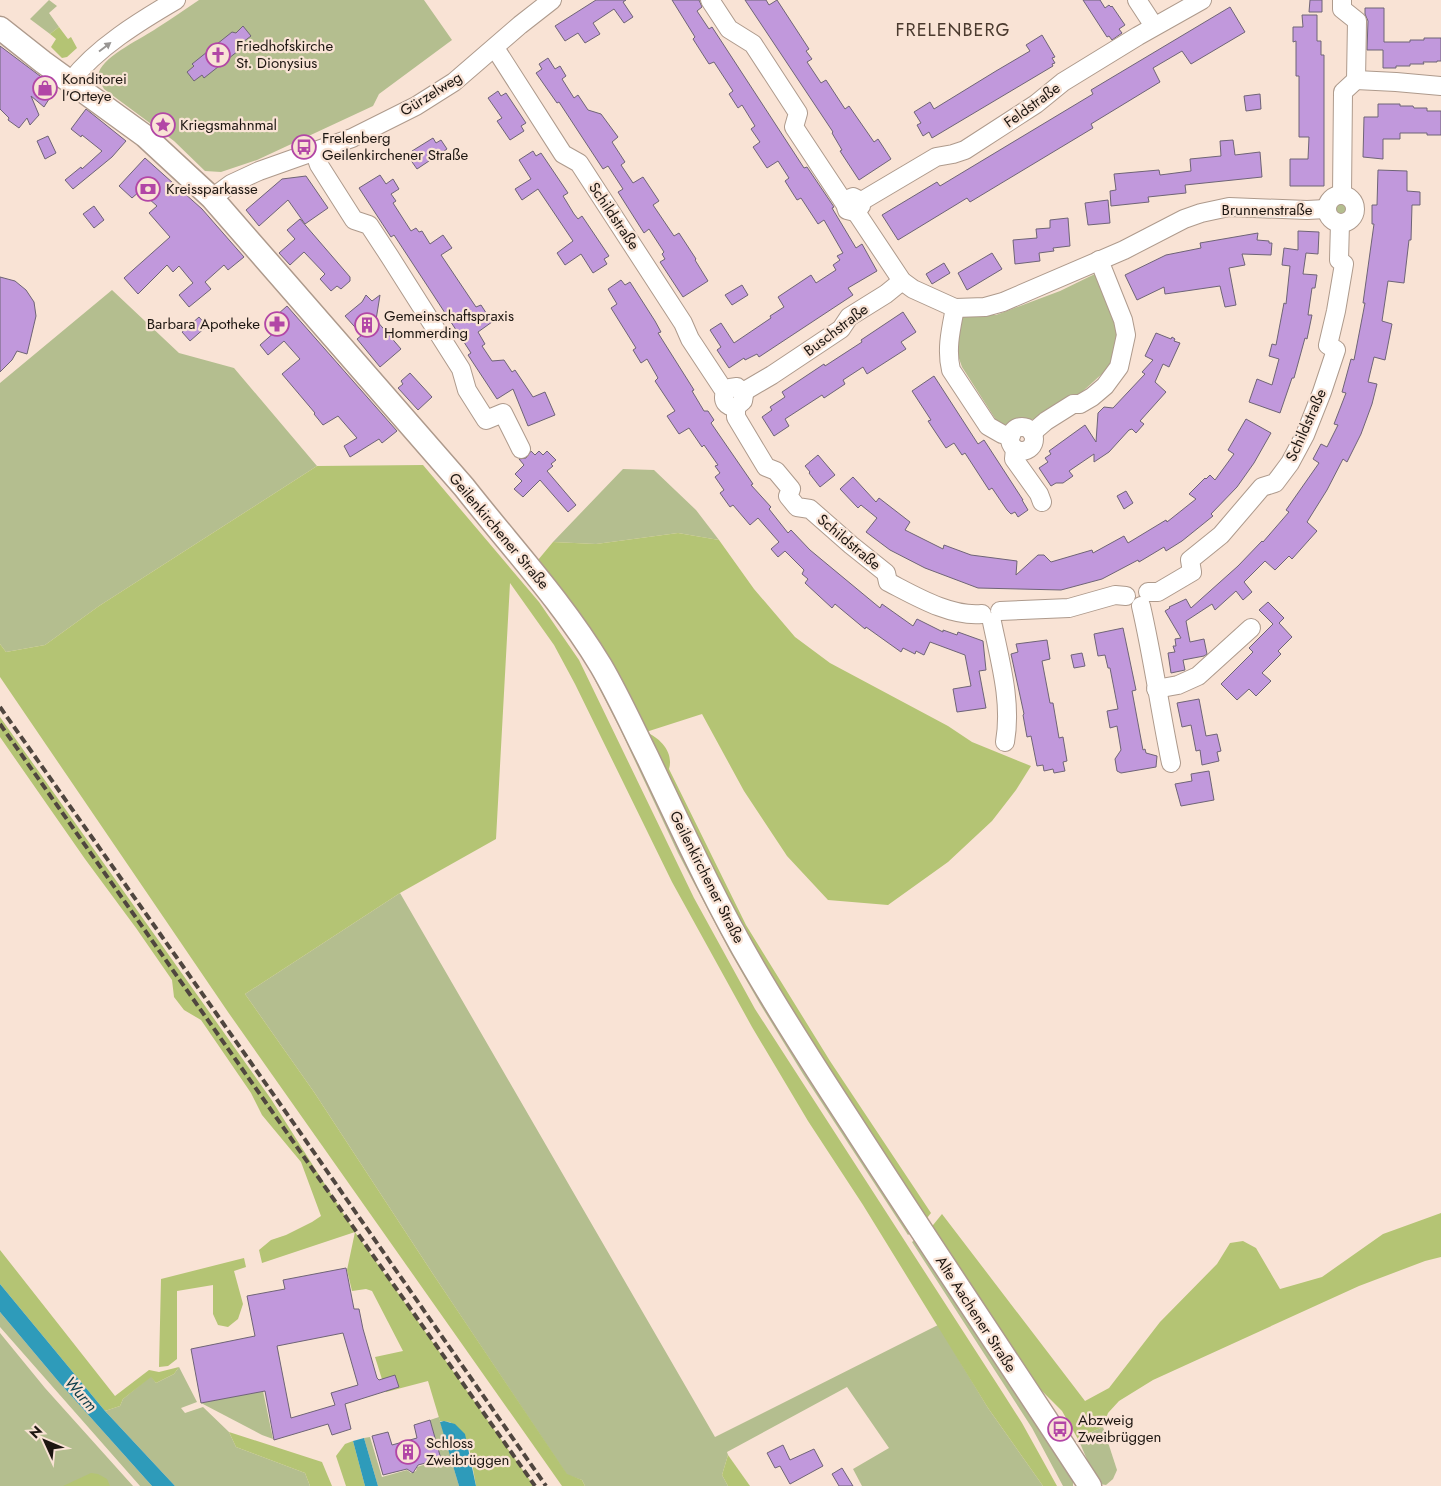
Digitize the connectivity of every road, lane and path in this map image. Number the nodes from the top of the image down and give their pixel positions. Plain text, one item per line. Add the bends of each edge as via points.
1 (176, 0) edge
2 (552, 0) edge
3 (710, 0) edge
4 (1137, 0) edge
5 (1202, 0) edge
6 (1342, 0) edge
7 (1154, 26) junction
8 (0, 28) edge
9 (495, 48) junction
10 (1356, 80) junction
11 (71, 81) junction
12 (1441, 86) edge
13 (314, 151) junction
14 (1342, 195) junction
15 (212, 198) junction
16 (852, 205) junction
17 (1326, 209) junction
18 (1340, 223) junction
19 (1099, 260) junction
20 (902, 281) junction
21 (955, 308) junction
22 (739, 400) junction
23 (1013, 442) junction
24 (521, 449) dead end
25 (1042, 502) dead end
26 (1138, 598) junction
27 (991, 616) junction
28 (1250, 628) dead end
29 (1156, 689) junction
30 (1005, 742) dead end
31 (1171, 762) dead end
32 (863, 1141) joint
33 (1090, 1486) edge

11 -> 1 street via 87,61
2 - 9 street, Gürzelweg
3 - 16 street via 730,29 753,44 798,113 794,127
4 - 7 street
5 - 7 street, Feldstraße
6 - 10 street via 1342,9 1356,21
7 - 16 street, Feldstraße via 1063,82 1036,104 965,150 936,157
8 - 11 main road, Geilenkirchener Straße
9 - 13 street, Gürzelweg via 454,82 416,106 352,138
9 - 22 street, Schildstraße via 563,154 579,163 684,323 690,339 725,392 725,403 728,406
10 - 12 street
10 - 14 street via 1342,92
11 - 15 main road, Geilenkirchener Straße via 145,136
13 - 15 street, Gürzelweg via 259,171 231,184
13 - 24 street via 319,165 354,220 369,225 404,279 461,369 467,390 486,420 503,413
14 - 17 street via 1331,199
14 - 18 street via 1351,200 1355,210 1350,220
15 - 32 main road, Geilenkirchener Straße via 464,488 562,608 619,699 752,966
16 - 20 street
17 - 18 street via 1330,219
17 - 19 street, Brunnenstraße via 1229,206 1200,212
18 - 26 street, Schildstraße via 1339,260 1344,264 1328,345 1336,350 1318,403 1292,460 1276,483 1262,487 1221,535 1190,560 1192,572 1158,592
19 - 21 street, Brunnenstraße via 1003,302 985,307
19 - 23 street via 1126,335 1119,367 1092,397 1073,404 1032,433 1028,429 1016,429
20 - 21 street, Brunnenstraße
20 - 22 street, Buschstraße via 849,317 841,329
21 - 23 street via 948,347 951,370 988,426
22 - 27 street, Schildstraße via 736,417 766,467 776,471 791,489 788,496 798,507 810,509 886,573 890,584 926,602 972,615
23 - 25 street via 1014,460
26 - 27 street, Schildstraße via 1114,595 1068,608
26 - 29 street
27 - 30 street via 1008,703
28 - 29 street via 1198,676 1178,685
29 - 31 street
32 - 33 main road, Alte Aachener Straße

